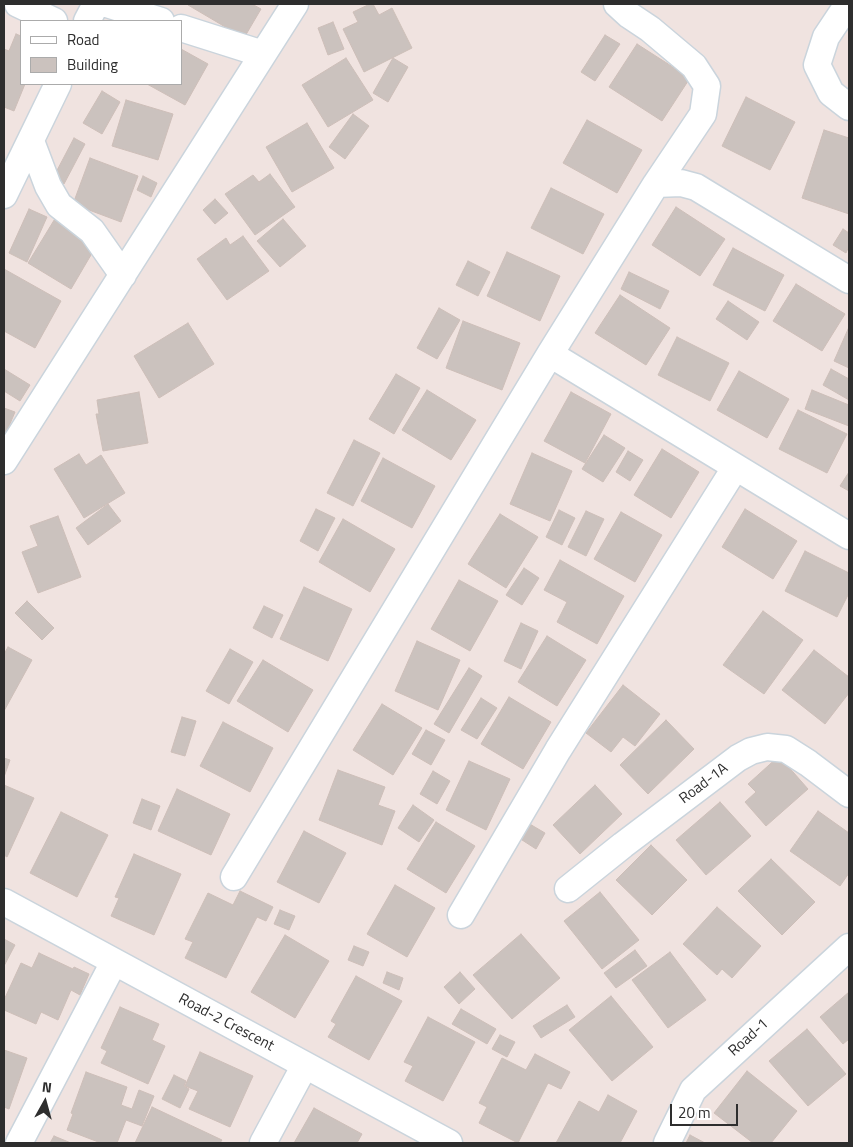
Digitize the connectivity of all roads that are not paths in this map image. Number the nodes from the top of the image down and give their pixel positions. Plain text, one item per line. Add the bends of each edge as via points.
1 (18, 4) edge
2 (96, 4) edge
3 (107, 4) edge
4 (295, 4) edge
5 (617, 4) edge
6 (846, 5) edge
7 (52, 20) edge
8 (88, 20) edge
9 (158, 20) edge
10 (182, 28) edge
11 (263, 54) junction
12 (58, 85) edge
13 (849, 107) edge
14 (31, 141) junction
15 (656, 184) junction
16 (4, 196) edge
17 (123, 275) junction
18 (849, 280) edge
19 (550, 354) junction
20 (4, 461) edge
21 (735, 468) junction
22 (849, 536) edge
23 (849, 794) edge
24 (234, 877) dead end
25 (568, 888) dead end
26 (4, 902) edge
27 (461, 915) dead end
28 (849, 947) edge
29 (114, 962) junction
30 (305, 1065) junction
31 (19, 1143) edge
32 (263, 1143) edge
33 (449, 1143) edge
34 (667, 1143) edge

1 - 7 street
2 - 8 street
3 - 9 street
4 - 11 street
5 - 15 street via 694,66 707,86 703,114
6 - 13 street via 826,37 817,66 831,93
10 - 11 street
11 - 17 street
12 - 14 street
14 - 16 street
14 - 17 street via 59,205 92,231
15 - 18 street via 681,183 696,187
15 - 19 street
17 - 20 street
19 - 21 street
19 - 24 street
21 - 22 street
21 - 27 street via 558,750
23 - 25 street, Road-1A via 786,749 767,746 751,751
26 - 29 street, Road-2 Crescent
28 - 34 street, Road-1 via 692,1090
29 - 30 street, Road-2 Crescent
29 - 31 street
30 - 32 street
30 - 33 street, Road-2 Crescent

